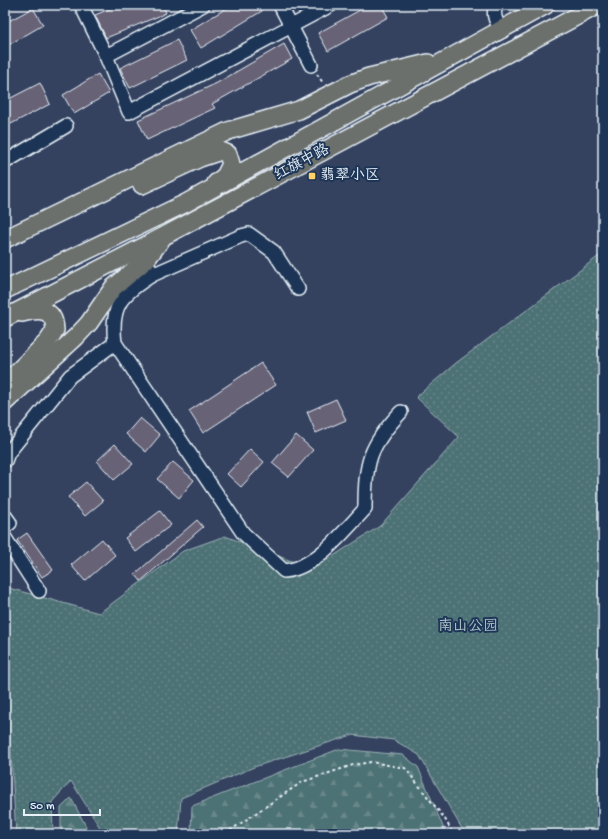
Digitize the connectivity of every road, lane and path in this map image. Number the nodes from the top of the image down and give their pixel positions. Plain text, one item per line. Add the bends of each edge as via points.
1 (203, 5) edge
2 (280, 5) edge
3 (331, 5) edge
4 (496, 5) edge
5 (546, 5) edge
6 (598, 5) edge
7 (83, 6) edge
8 (291, 27) junction
9 (502, 30) junction
10 (106, 56) junction
11 (450, 58) junction
12 (311, 65) dead end
13 (66, 126) dead end
14 (5, 162) edge
15 (186, 203) junction
16 (164, 236) junction
17 (5, 239) edge
18 (5, 252) edge
19 (149, 267) junction
20 (10, 287) edge
21 (298, 289) dead end
22 (10, 315) edge
23 (116, 343) junction
24 (5, 384) edge
25 (5, 402) edge
26 (402, 412) dead end
27 (5, 461) edge
28 (5, 516) edge
29 (5, 527) edge
30 (5, 538) edge
31 (39, 591) dead end
32 (225, 834) edge
33 (453, 834) edge

1 - 10 street
2 - 8 street
3 - 8 street
4 - 9 street via 496,21
5 - 9 main road, 红旗中路
6 - 16 main road, 红旗中路
7 - 10 street
8 - 10 street via 129,112
8 - 12 street
9 - 11 main road, 红旗中路
11 - 15 main road, 红旗中路
11 - 17 main road via 369,77 299,110 228,131
13 - 14 street
15 - 18 main road via 225,176 231,160 226,152 221,151 200,158
15 - 20 main road, 红旗中路
16 - 19 main road
16 - 22 main road, 红旗中路
19 - 21 street via 249,234 274,252
19 - 23 street via 119,300 116,307
19 - 25 main road via 114,288 76,338
22 - 24 main road via 42,310 52,318 54,330 48,341
23 - 26 street via 243,533 284,571 294,570 321,555 366,509 365,483 372,449 387,427
23 - 27 street via 80,368 60,387 8,453
28 - 29 street via 10,523
30 - 31 street
32 - 33 path via 302,782 353,765 371,762 405,768 445,819

